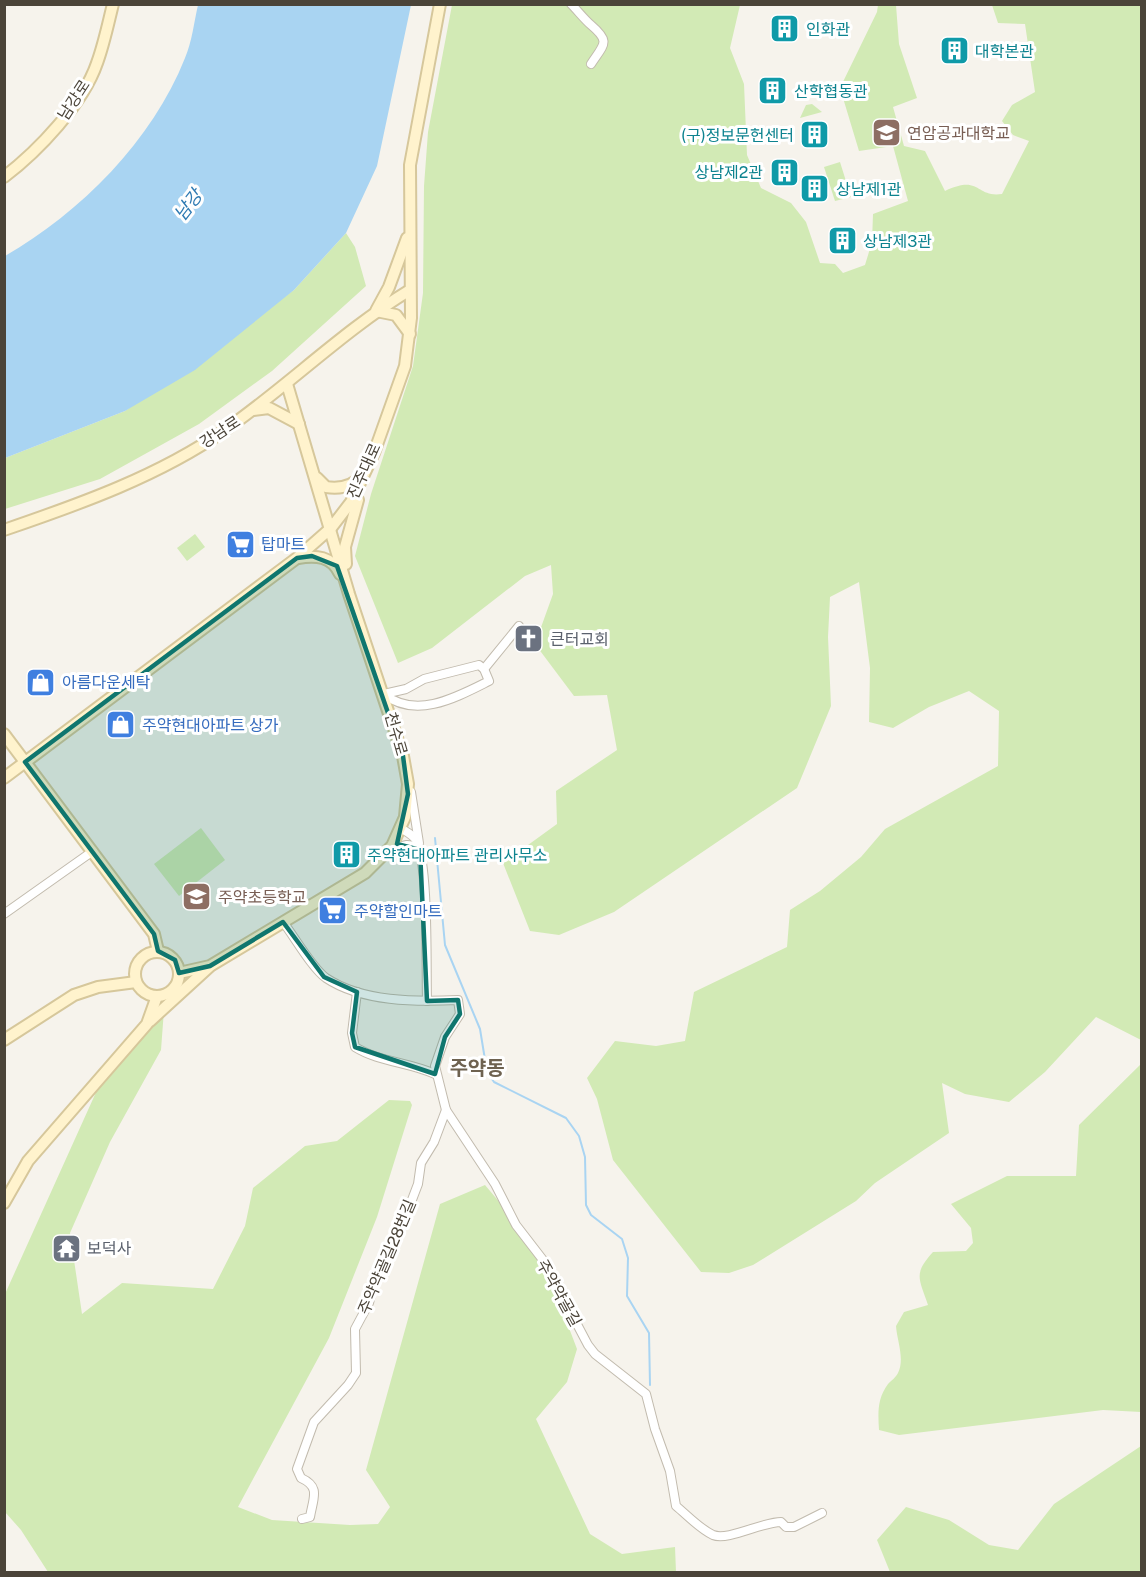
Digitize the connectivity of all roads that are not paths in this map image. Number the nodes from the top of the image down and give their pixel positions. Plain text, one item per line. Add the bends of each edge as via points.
1 (113, 4) edge
2 (440, 4) edge
3 (571, 4) edge
4 (591, 64) dead end
5 (4, 177) edge
6 (410, 232) junction
7 (411, 290) junction
8 (375, 311) junction
9 (410, 334) junction
10 (286, 384) junction
11 (253, 410) junction
12 (299, 424) junction
13 (368, 468) junction
14 (315, 476) junction
15 (331, 528) junction
16 (4, 530) edge
17 (297, 558) junction
18 (349, 594) junction
19 (519, 626) dead end
20 (484, 669) junction
21 (384, 694) junction
22 (4, 734) edge
23 (403, 756) junction
24 (25, 762) junction
25 (4, 778) edge
26 (402, 829) junction
27 (389, 849) junction
28 (420, 850) junction
29 (93, 851) junction
30 (4, 914) edge
31 (283, 922) junction
32 (158, 951) junction
33 (210, 966) junction
34 (179, 973) junction
35 (136, 982) junction
36 (357, 992) junction
37 (157, 996) junction
38 (427, 1001) junction
39 (147, 1023) junction
40 (4, 1040) edge
41 (435, 1074) junction
42 (446, 1110) junction
43 (4, 1203) edge
44 (822, 1513) dead end
45 (302, 1519) dead end

1 - 5 street, 남강로 via 97,64 78,96 51,135
2 - 6 street, 진주대로 via 410,165
3 - 4 street via 604,38
6 - 7 street, 진주대로
6 - 8 street via 389,287
7 - 8 street, 강남로
7 - 9 street, 진주대로
8 - 9 street via 396,315
8 - 10 street, 강남로
9 - 13 street, 진주대로 via 405,366
10 - 11 street, 강남로
10 - 12 street, 천수로
11 - 12 street via 269,408
11 - 16 street, 강남로 via 201,445 143,476
12 - 14 street, 천수로
13 - 14 street via 360,479 343,488 326,487
13 - 15 street, 진주대로 via 347,508
13 - 18 street via 345,547
14 - 15 street, 천수로
15 - 17 street, 진주대로
15 - 18 street, 천수로
17 - 18 street via 330,560 337,566
17 - 24 street, 진주대로
18 - 21 street, 천수로
19 - 20 street
20 - 21 street via 478,665
20 - 21 street via 489,681 426,706 394,702
21 - 23 street, 천수로
22 - 24 street
23 - 26 street, 천수로 via 408,794
23 - 28 street
24 - 25 street, 진주대로
24 - 29 street
26 - 27 street, 천수로
26 - 28 street via 413,836
27 - 28 street via 407,844
27 - 31 street, 천수로 via 365,873
28 - 38 street
29 - 30 street
29 - 32 street via 154,934
31 - 33 street, 천수로
31 - 36 street via 324,977
32 - 34 street via 175,960
32 - 35 street via 141,958 135,969
33 - 34 street, 천수로
33 - 39 street
34 - 37 street via 175,987
35 - 37 street via 144,992
35 - 40 street via 74,995
36 - 38 street
36 - 41 street via 352,1033 355,1047
37 - 39 street
38 - 41 street via 458,1000 460,1014 445,1037
39 - 43 street via 28,1161
41 - 42 street, 주약약골길
42 - 44 street, 주약약골길 via 495,1184 516,1225 543,1260 588,1345 646,1394 670,1471 676,1506 714,1536 769,1522 794,1527
42 - 45 street, 주약약골길28번길 via 434,1142 421,1162 418,1184 399,1234 377,1273 369,1303 355,1329 356,1372 314,1422 300,1460 297,1469 301,1478 315,1489 310,1517

